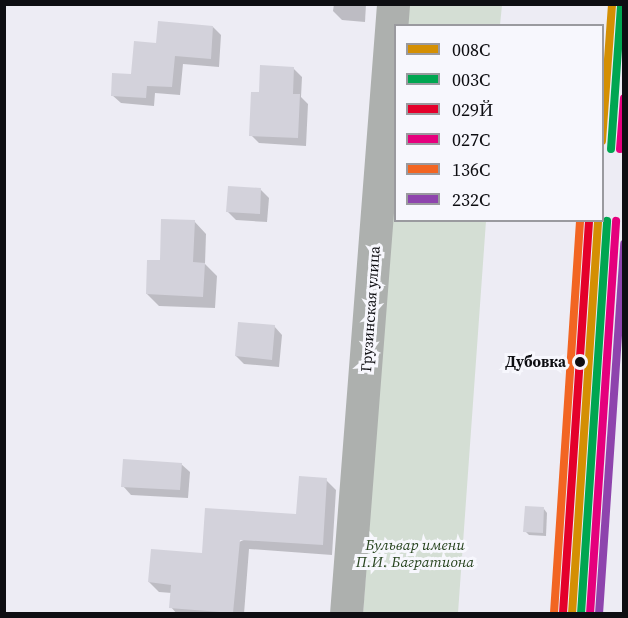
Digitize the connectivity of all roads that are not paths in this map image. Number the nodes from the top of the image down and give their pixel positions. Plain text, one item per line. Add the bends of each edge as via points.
1 (393, 4) edge
2 (346, 614) edge

1 - 2 street, Грузинская улица

